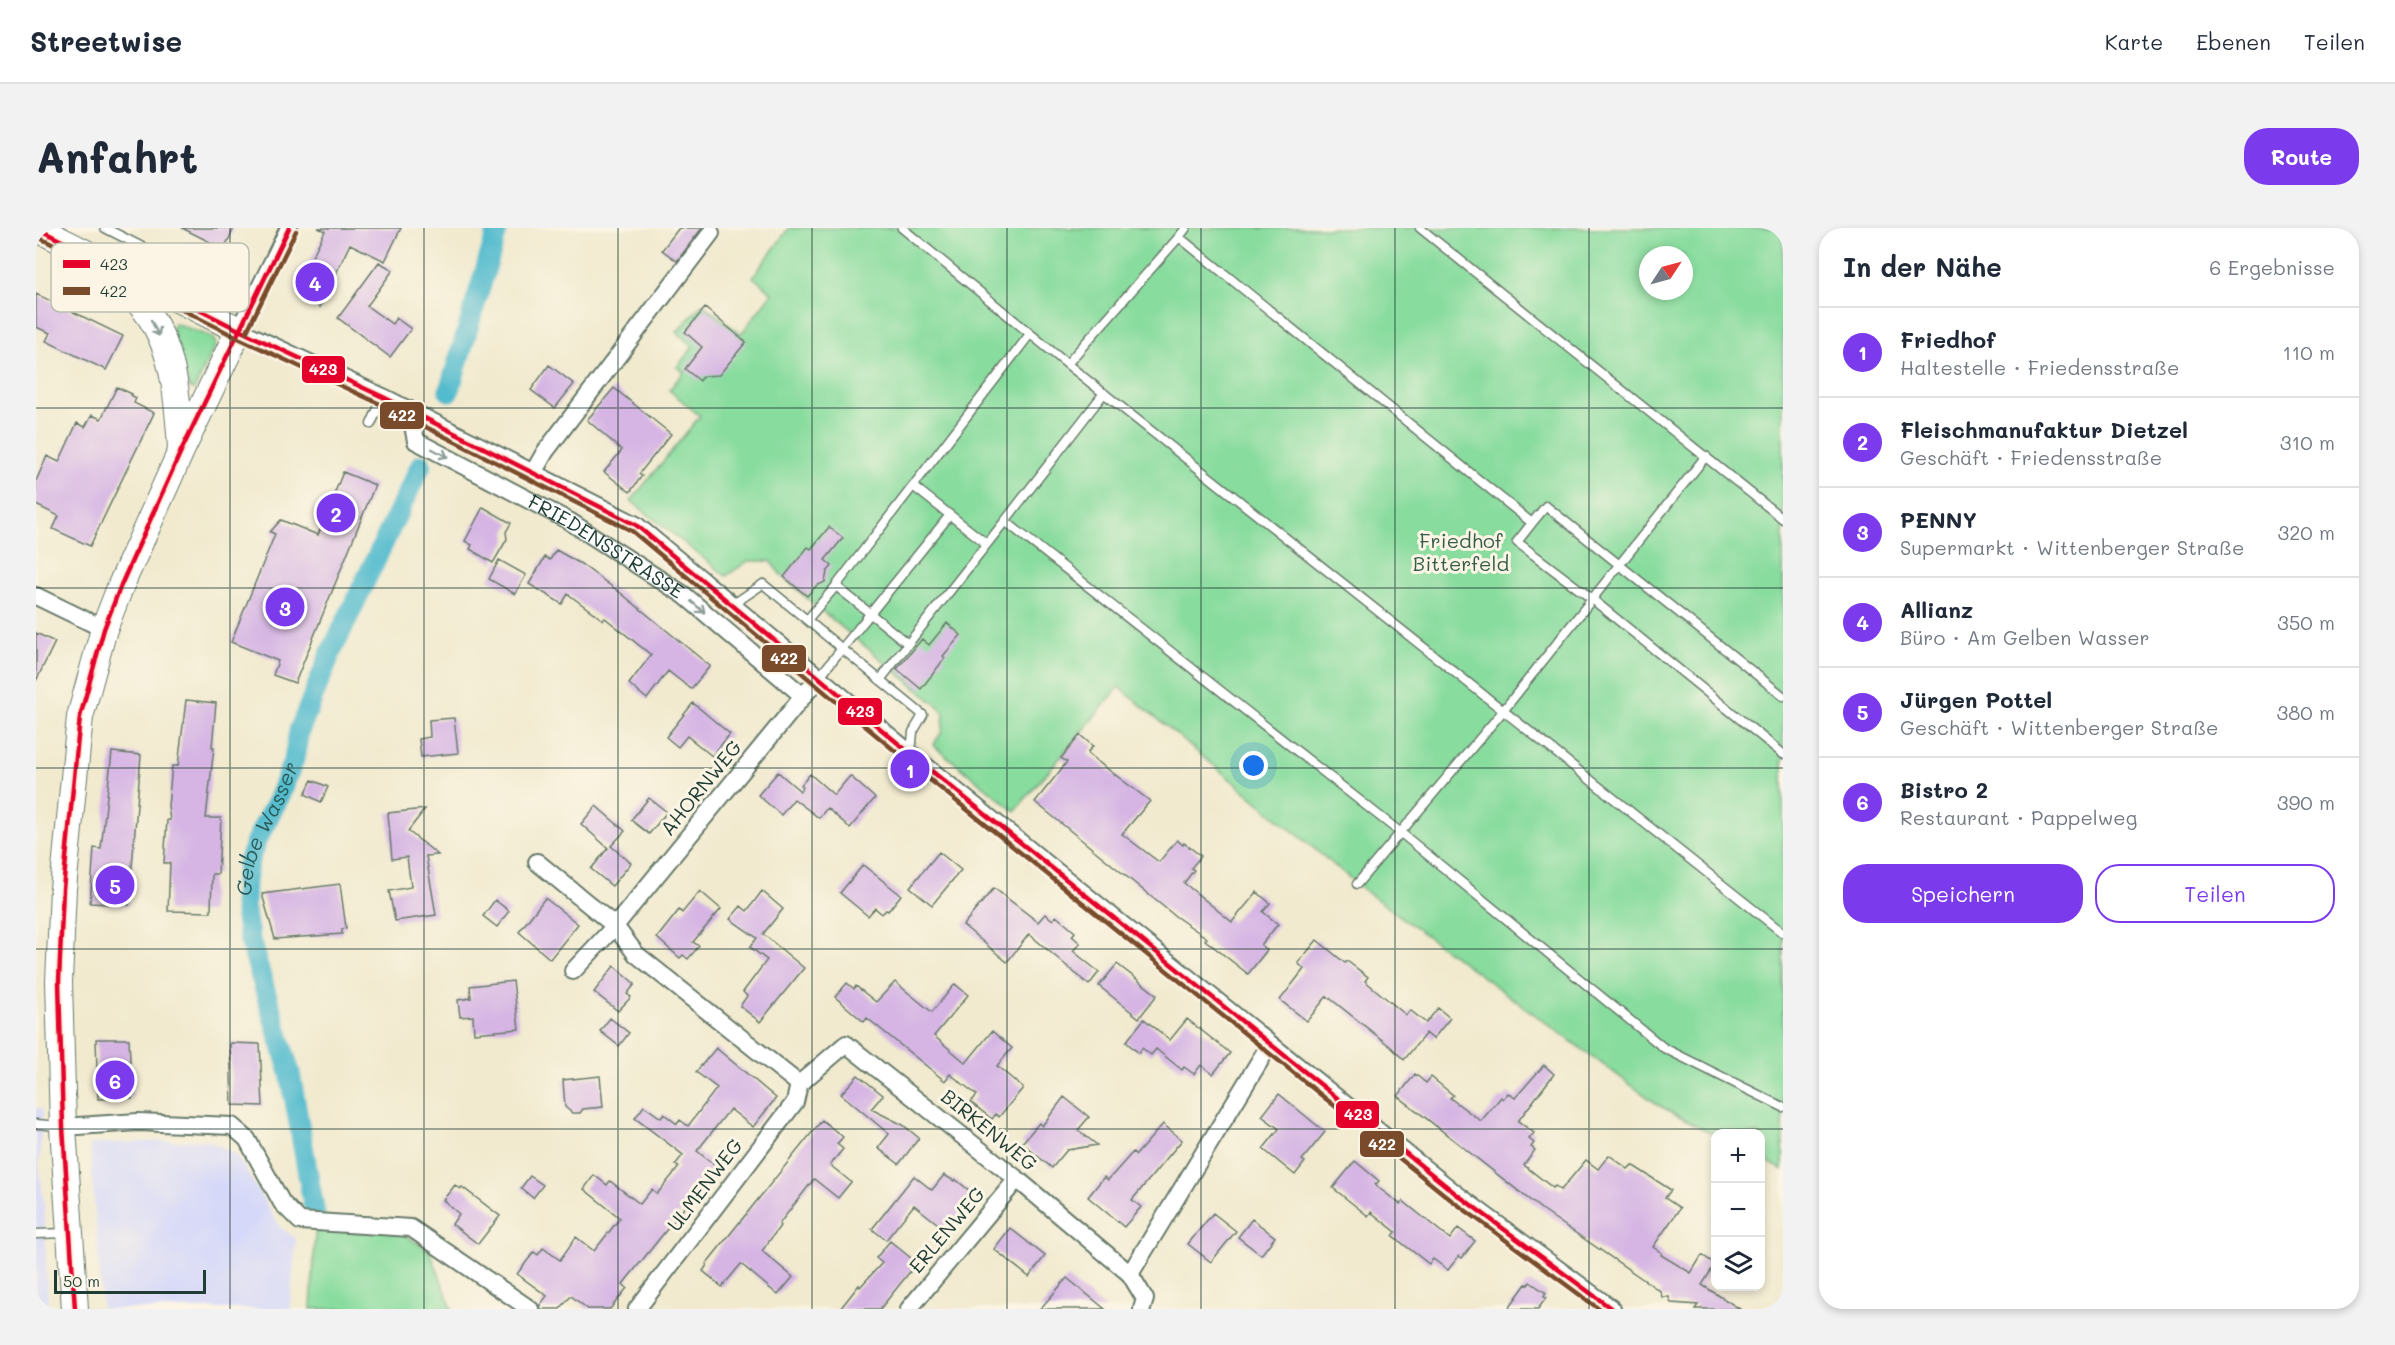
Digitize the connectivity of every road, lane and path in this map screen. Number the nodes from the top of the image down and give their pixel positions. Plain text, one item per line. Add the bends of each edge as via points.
1 (36, 228) edge
2 (105, 228) edge
3 (289, 228) edge
4 (902, 228) edge
5 (1186, 228) edge
6 (1420, 228) edge
7 (711, 233) dead end
8 (1179, 237) junction
9 (66, 243) edge
10 (134, 243) edge
11 (249, 301) edge
12 (252, 303) junction
13 (249, 309) edge
14 (147, 312) edge
15 (203, 312) edge
16 (248, 312) edge
17 (239, 330) junction
18 (1030, 333) junction
19 (1067, 364) junction
20 (1104, 393) junction
21 (383, 397) junction
22 (410, 410) junction
23 (371, 424) dead end
24 (181, 451) junction
25 (1706, 456) junction
26 (533, 473) junction
27 (913, 486) junction
28 (950, 515) junction
29 (1783, 519) edge
30 (1005, 521) junction
31 (1532, 523) junction
32 (987, 544) junction
33 (1619, 565) junction
34 (836, 586) junction
35 (36, 596) edge
36 (1592, 599) junction
37 (732, 605) junction
38 (870, 613) junction
39 (807, 620) junction
40 (104, 629) junction
41 (908, 644) junction
42 (842, 648) junction
43 (819, 676) junction
44 (880, 680) junction
45 (803, 696) junction
46 (1783, 696) edge
47 (1503, 711) junction
48 (911, 754) junction
49 (1783, 754) edge
50 (1401, 833) junction
51 (537, 862) dead end
52 (1357, 884) dead end
53 (615, 926) junction
54 (1783, 933) edge
55 (573, 971) dead end
56 (1270, 1044) junction
57 (800, 1084) junction
58 (1783, 1107) edge
59 (36, 1124) edge
60 (63, 1126) junction
61 (1017, 1179) junction
62 (70, 1233) junction
63 (36, 1234) edge
64 (1130, 1274) junction
65 (75, 1309) edge
66 (530, 1309) edge
67 (637, 1309) edge
68 (909, 1309) edge
69 (1142, 1309) edge
70 (1612, 1309) edge

1 - 9 main road, FRIEDENSSTRASSE
2 - 10 lane
3 - 12 street
4 - 18 lane
5 - 8 lane
6 - 25 lane
7 - 26 street, FRIEDENSSTRASSE
8 - 19 lane
8 - 31 lane
11 - 12 lane
12 - 13 street
14 -> 24 main road via 167,351 178,404
15 - 17 main road, FRIEDENSSTRASSE
16 - 17 street
17 - 21 street, FRIEDENSSTRASSE
17 - 24 main road
18 - 19 lane
18 - 27 lane
19 - 20 lane
20 - 30 lane
20 - 47 lane
21 - 22 street, FRIEDENSSTRASSE
21 - 23 lane
22 - 26 street, FRIEDENSSTRASSE
22 -> 45 street, FRIEDENSSTRASSE via 416,441 569,521 684,595
24 - 40 main road
25 - 29 lane
25 - 33 lane
26 - 37 street, FRIEDENSSTRASSE via 636,525
27 - 28 lane
27 - 34 lane
28 - 32 lane
28 - 38 lane
30 - 32 lane
30 - 50 lane
31 - 33 lane via 1546,506
31 - 36 lane via 1517,542
32 - 41 lane
33 - 36 lane
33 - 46 lane
34 - 38 lane
34 - 39 lane
35 - 40 street
36 - 47 lane
36 - 49 lane
37 - 39 lane via 763,584
37 - 43 street, FRIEDENSSTRASSE
38 - 41 lane
38 - 42 lane
39 - 42 lane
40 - 60 main road via 80,717 63,889 59,981
41 - 44 lane
42 - 43 lane
42 - 44 lane
43 - 45 street, AHORNWEG
43 - 48 street, FRIEDENSSTRASSE
44 - 48 lane via 923,716 913,732
45 - 53 street, AHORNWEG
47 - 50 lane
47 - 54 lane
48 - 56 street, FRIEDENSSTRASSE
50 - 52 lane
50 - 58 lane via 1664,1048
51 - 53 street
53 - 55 street, AHORNWEG
53 - 57 street via 636,954
56 - 64 street
56 - 70 street, FRIEDENSSTRASSE via 1455,1193
57 - 61 street, BIRKENWEG via 846,1044
57 - 67 street, ULMENWEG via 795,1102
59 - 60 lane
60 - 62 main road
60 - 66 street via 138,1122 232,1126 247,1139 282,1203 300,1221 411,1228
61 - 64 street, BIRKENWEG
61 - 68 street, ERLENWEG
62 - 63 lane
62 - 65 main road
64 - 69 street via 1145,1299

